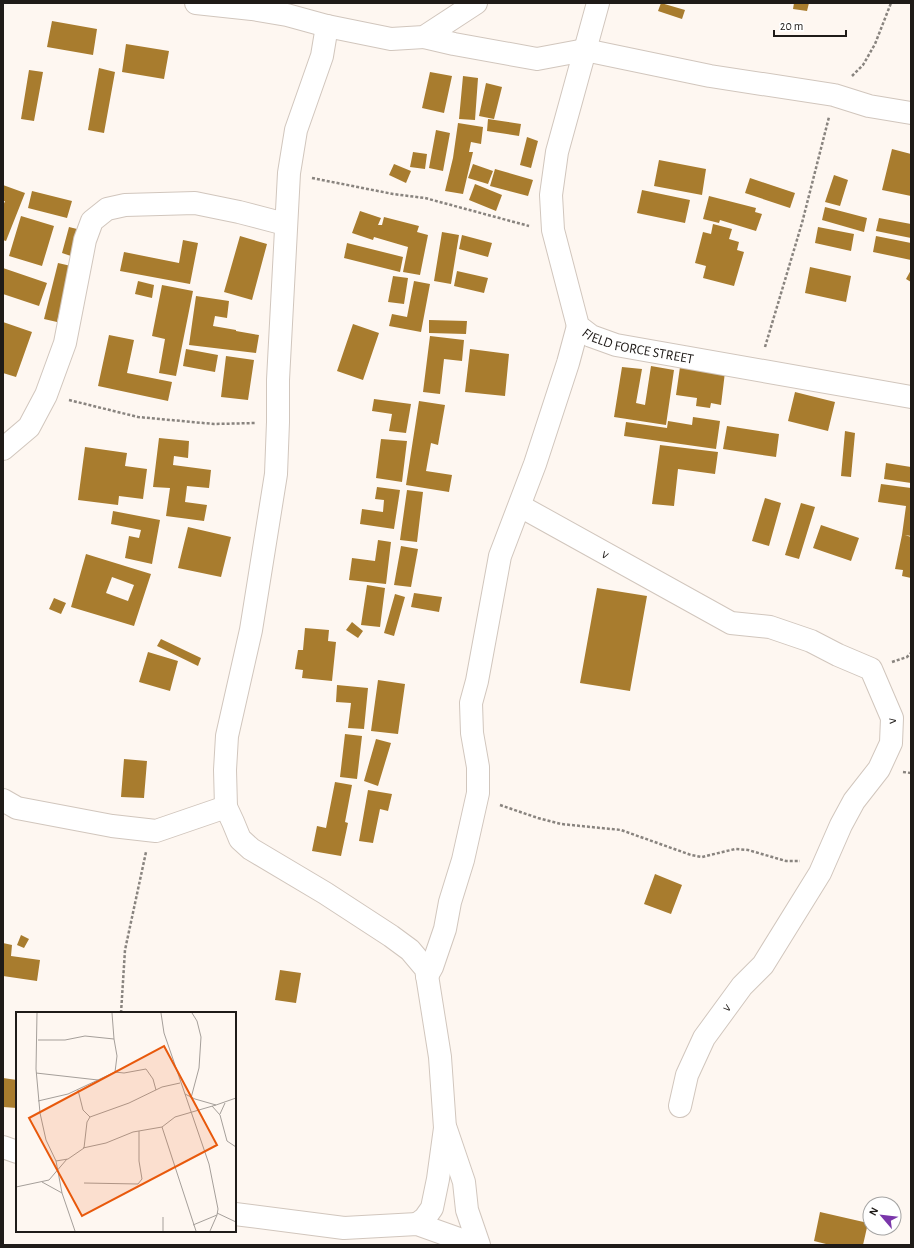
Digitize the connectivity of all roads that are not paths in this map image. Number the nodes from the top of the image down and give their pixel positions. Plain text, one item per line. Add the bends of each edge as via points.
1 (196, 3) edge
2 (476, 3) edge
3 (598, 3) edge
4 (327, 26) junction
5 (424, 36) junction
6 (585, 50) junction
7 (911, 113) edge
8 (285, 224) junction
9 (578, 326) junction
10 (911, 397) edge
11 (3, 449) edge
12 (520, 506) junction
13 (3, 800) edge
14 (226, 807) junction
15 (427, 976) junction
16 (680, 1106) dead end
17 (445, 1128) junction
18 (3, 1148) edge
19 (16, 1152) edge
20 (236, 1214) edge
21 (417, 1224) junction
22 (476, 1245) edge
23 (479, 1245) edge

1 - 4 street via 287,14
2 - 5 street
3 - 6 street, FIELD FORCE STREET
4 - 5 street via 391,39
4 - 8 street via 322,56 296,130 288,174
5 - 6 street via 537,59
6 - 7 street via 710,76 834,95 869,106
6 - 9 street, FIELD FORCE STREET via 558,152 551,195 553,230
8 - 11 street via 195,203 125,205 107,209 92,221 84,240 65,344 46,395 29,427
8 - 14 street via 276,474 251,630 227,736
9 - 10 street, FIELD FORCE STREET via 591,336 616,345
9 - 12 street via 566,370
12 - 15 street via 500,556 471,703 472,733 478,766 478,793 445,929
12 - 16 street, v via 731,622 770,627 811,641 871,669 892,718 891,743 879,769 854,802 820,873 763,965 742,986 704,1038 687,1075
13 - 14 street via 17,808 112,826 156,831
14 - 15 street via 240,839 251,849 391,936 410,950 426,969
15 - 17 street via 440,1057
17 - 21 street via 432,1208
17 - 23 street via 464,1182 467,1210
18 - 19 street
20 - 21 street via 344,1228
21 - 22 street

